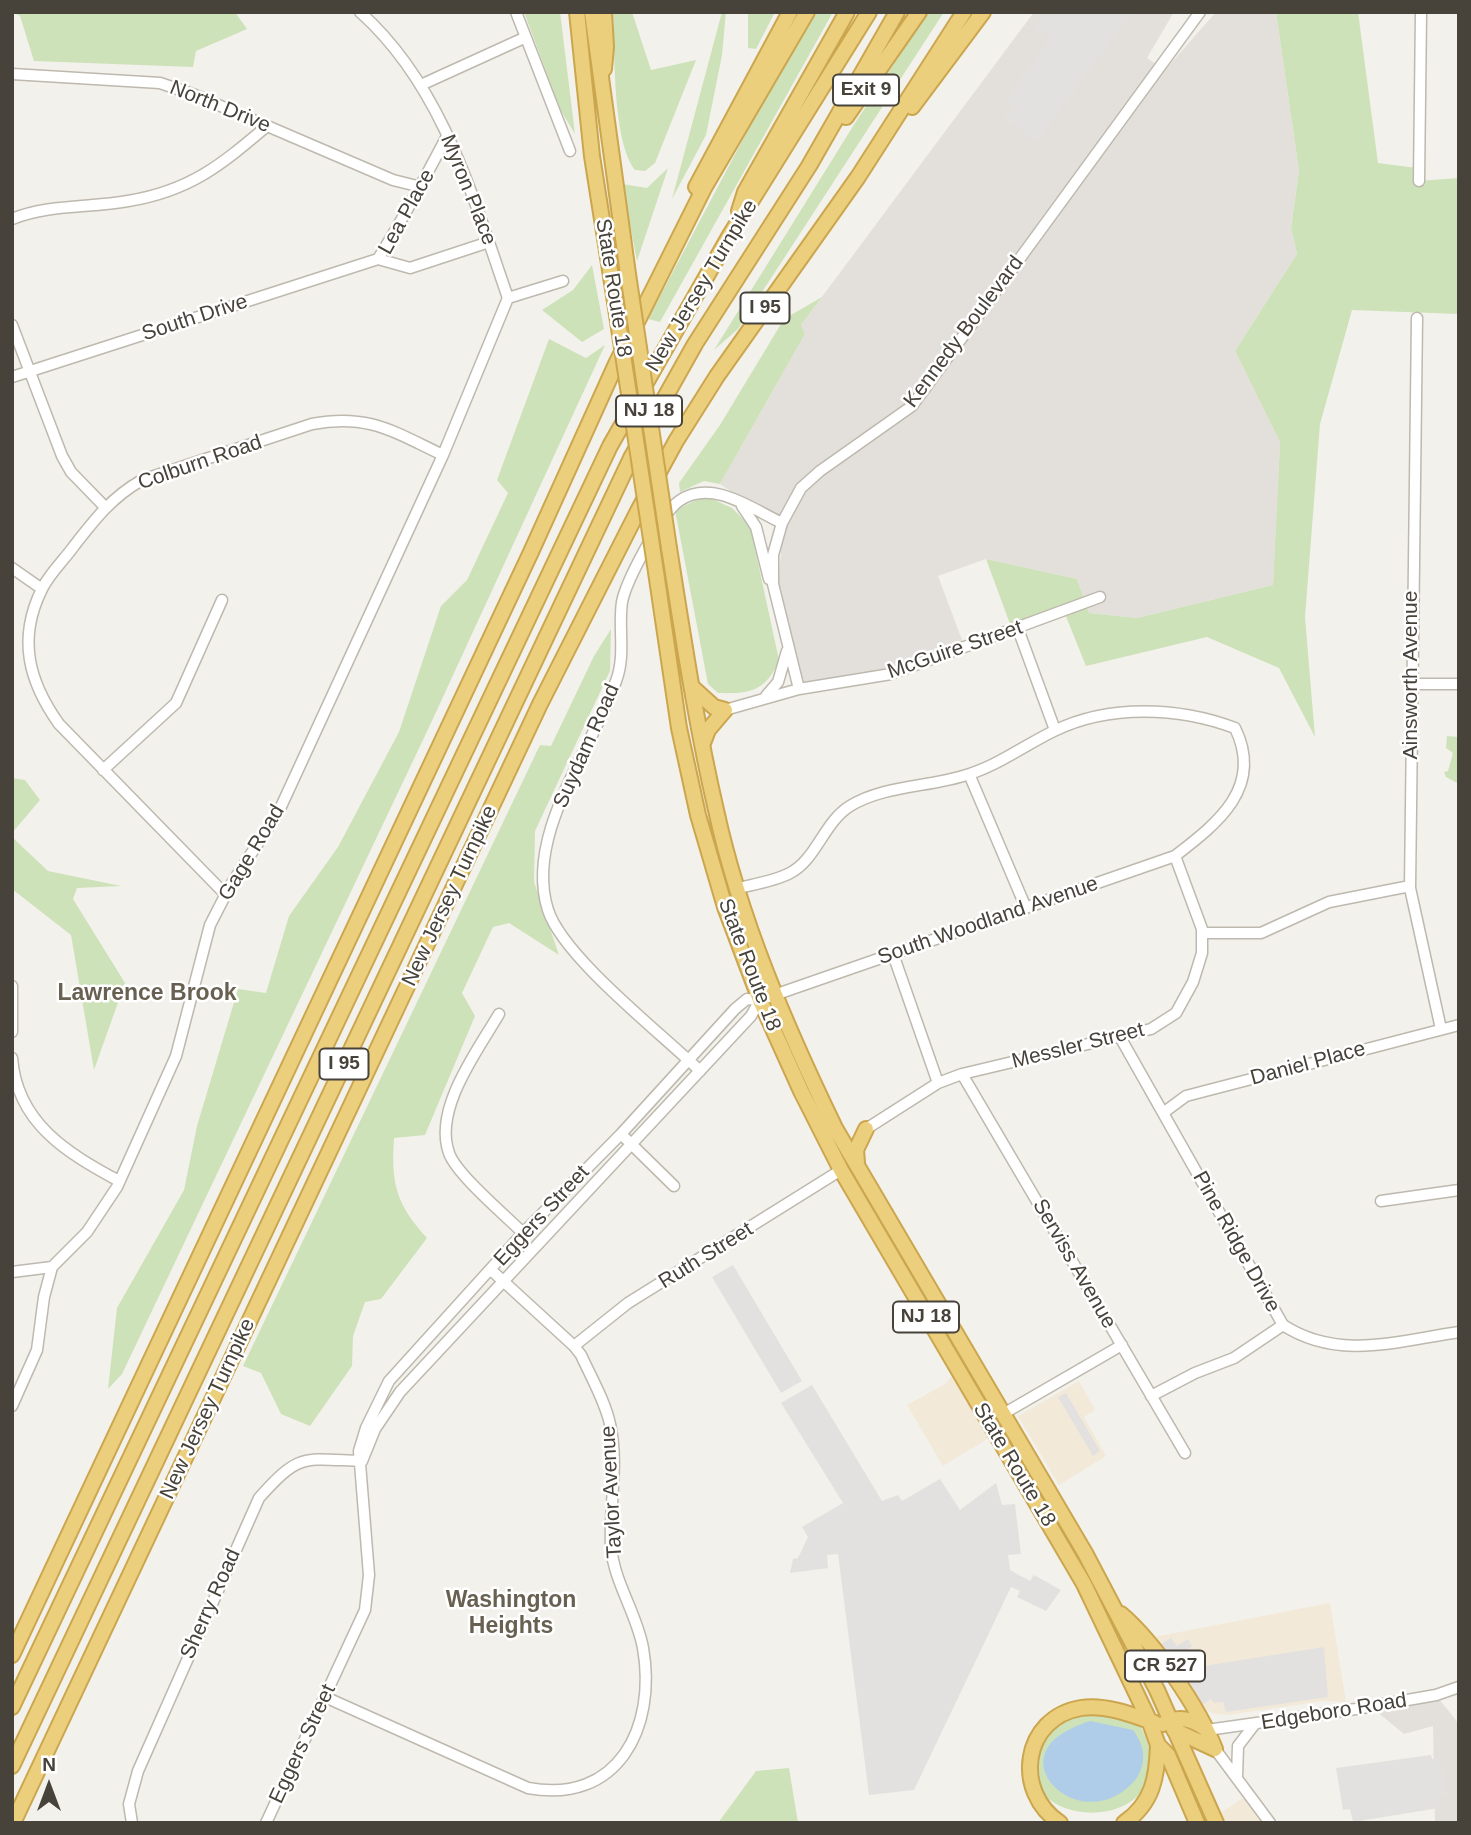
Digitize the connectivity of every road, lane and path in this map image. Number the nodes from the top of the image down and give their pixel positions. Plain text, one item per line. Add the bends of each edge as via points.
1 (360, 12) edge
2 (516, 12) edge
3 (569, 12) edge
4 (577, 12) edge
5 (592, 12) edge
6 (604, 12) edge
7 (790, 12) edge
8 (807, 12) edge
9 (847, 12) edge
10 (869, 12) edge
11 (897, 12) edge
12 (919, 12) edge
13 (964, 12) edge
14 (983, 12) edge
15 (1200, 12) edge
16 (1420, 12) edge
17 (524, 37) junction
18 (12, 74) edge
19 (423, 84) junction
20 (601, 94) junction
21 (588, 125) junction
22 (267, 126) junction
23 (447, 136) junction
24 (570, 151) dead end
25 (809, 166) junction
26 (858, 177) junction
27 (1419, 181) dead end
28 (417, 186) junction
29 (12, 219) edge
30 (730, 235) junction
31 (489, 242) junction
32 (377, 260) junction
33 (657, 278) junction
34 (563, 281) dead end
35 (508, 298) junction
36 (1417, 318) dead end
37 (12, 325) edge
38 (32, 371) junction
39 (12, 377) edge
40 (443, 455) junction
41 (736, 501) junction
42 (104, 506) junction
43 (782, 523) junction
44 (12, 568) edge
45 (42, 589) junction
46 (1100, 597) dead end
47 (222, 600) dead end
48 (777, 610) junction
49 (1018, 629) junction
50 (788, 647) junction
51 (1411, 684) junction
52 (1459, 684) edge
53 (691, 686) junction
54 (799, 690) junction
55 (759, 700) junction
56 (726, 710) junction
57 (1055, 730) junction
58 (703, 743) junction
59 (103, 770) junction
60 (969, 774) junction
61 (1175, 856) junction
62 (1410, 886) junction
63 (738, 888) junction
64 (225, 894) junction
65 (1026, 908) junction
66 (1202, 933) junction
67 (893, 954) junction
68 (12, 986) edge
69 (775, 992) junction
70 (760, 1000) junction
71 (499, 1014) dead end
72 (1459, 1025) edge
73 (1441, 1029) junction
74 (12, 1032) edge
75 (1120, 1037) junction
76 (12, 1058) edge
77 (688, 1059) junction
78 (700, 1071) junction
79 (962, 1074) junction
80 (938, 1083) junction
81 (1163, 1113) junction
82 (835, 1128) junction
83 (866, 1129) junction
84 (621, 1134) junction
85 (632, 1146) junction
86 (857, 1165) junction
87 (841, 1170) junction
88 (119, 1181) junction
89 (674, 1186) dead end
90 (1459, 1190) edge
91 (1381, 1201) dead end
92 (523, 1233) junction
93 (52, 1267) junction
94 (491, 1270) junction
95 (12, 1272) edge
96 (504, 1282) junction
97 (1283, 1325) junction
98 (1459, 1332) edge
99 (421, 1344) junction
100 (1122, 1345) junction
101 (574, 1346) junction
102 (433, 1357) junction
103 (1151, 1396) junction
104 (12, 1406) edge
105 (1003, 1414) junction
106 (1185, 1453) dead end
107 (362, 1461) junction
108 (1115, 1608) junction
109 (12, 1655) edge
110 (1459, 1687) edge
111 (325, 1697) junction
112 (12, 1707) edge
113 (1254, 1725) junction
114 (1164, 1730) junction
115 (1207, 1730) junction
116 (1215, 1749) junction
117 (12, 1766) edge
118 (1237, 1777) junction
119 (13, 1823) edge
120 (132, 1823) edge
121 (266, 1823) edge
122 (1060, 1823) edge
123 (1124, 1823) edge
124 (1197, 1823) edge
125 (1216, 1823) edge
126 (1270, 1823) edge

1 - 19 street, Myron Place
2 - 17 street
3 - 21 highway
4 - 21 highway, State Route 18 / NJ 18
5 - 20 highway, State Route 18 / NJ 18
6 - 20 highway
7 - 33 highway via 703,170
8 - 33 highway, New Jersey Turnpike / I 95
9 - 30 highway via 746,192
10 - 30 highway, New Jersey Turnpike / I 95
11 - 25 highway, New Jersey Turnpike / I 95
12 - 25 highway, Exit 9
13 - 26 highway, New Jersey Turnpike / I 95
14 - 26 highway
15 - 43 street, Kennedy Boulevard via 912,406 801,488
16 - 27 street
17 - 19 street
17 - 24 street
18 - 22 street, North Drive via 160,83
19 - 23 street, Myron Place
20 - 53 highway, State Route 18 / NJ 18, bridge
21 - 70 highway, State Route 18 / NJ 18, bridge via 679,728 725,907
22 - 28 street, North Drive
22 - 29 street via 187,187
23 - 28 street, Lea Place via 429,173
23 - 31 street, Myron Place
25 - 117 highway, New Jersey Turnpike / I 95 via 695,344 625,470
26 - 119 highway, New Jersey Turnpike / I 95 via 703,398 611,561
28 - 32 street, Lea Place
30 - 112 highway, New Jersey Turnpike / I 95 via 643,386 564,538
31 - 32 street, Lea Place via 410,268
31 - 35 street, Myron Place
32 - 38 street, South Drive
33 - 109 highway, New Jersey Turnpike / I 95
34 - 35 street
35 - 40 street, Gage Road
36 - 51 street, Ainsworth Avenue
37 - 38 street
38 - 39 street, South Drive
38 - 42 street via 71,472
40 - 42 street, Colburn Road via 378,425 338,419 142,480
40 - 64 street, Gage Road via 279,811
41 - 43 street, Suydam Road
41 - 48 street via 756,527
41 - 77 street, Suydam Road via 706,492 679,501 634,575 622,602 620,670 553,824 543,860 549,912 567,943
42 - 45 street, Colburn Road
43 - 48 street, Kennedy Boulevard via 773,555
44 - 45 street
45 - 59 street, Colburn Road via 30,632 32,678 59,724
46 - 49 street, McGuire Street
47 - 59 street via 176,704
48 - 50 street, Kennedy Boulevard
49 - 54 street, McGuire Street via 891,674
49 - 57 street
50 - 54 street, Kennedy Boulevard
50 - 55 street via 778,682
51 - 52 street
51 - 62 street, Ainsworth Avenue
53 - 56 highway
53 - 58 highway, State Route 18 / NJ 18
54 - 55 street, McGuire Street
55 - 56 street, McGuire Street
56 - 58 highway
57 - 60 street via 1010,758
57 - 61 street, South Woodland Avenue via 1128,709 1216,720 1236,728 1246,749 1233,803 1213,828
58 - 63 highway, State Route 18 / NJ 18
59 - 64 street, Colburn Road
60 - 63 street via 871,796 849,806 790,873
60 - 65 street
61 - 65 street, South Woodland Avenue
61 - 66 street, Messler Street
62 - 66 street via 1329,902 1261,933
62 - 73 street, Ainsworth Avenue
63 - 69 highway, State Route 18 / NJ 18
64 - 88 street, Gage Road via 210,925 176,1056
65 - 67 street, South Woodland Avenue
66 - 75 street, Messler Street via 1202,953 1193,982 1176,1013 1151,1029
67 - 69 street, South Woodland Avenue
67 - 80 street
68 - 74 street
69 - 70 street, Eggers Street
69 - 82 highway, State Route 18 / NJ 18
70 - 77 street, Eggers Street via 747,999
70 - 78 street, Eggers Street
70 - 87 highway, State Route 18 / NJ 18
71 - 92 street via 451,1098 449,1154
72 - 73 street, Daniel Place
73 - 81 street, Daniel Place via 1186,1096
75 - 79 street, Messler Street
75 - 81 street, Pine Ridge Drive
76 - 88 street via 26,1108 40,1127 79,1159
77 - 78 street, Suydam Road
77 - 84 street, Eggers Street
78 - 85 street, Eggers Street
79 - 80 street, Messler Street
79 - 100 street, Serviss Avenue
80 - 83 street, Messler Street
81 - 97 street, Pine Ridge Drive
82 - 83 highway via 850,1132
82 - 86 highway, State Route 18 / NJ 18
83 - 86 highway via 856,1150
84 - 85 street
84 - 92 street, Eggers Street
85 - 89 street
85 - 96 street, Eggers Street
86 - 105 highway, State Route 18 / NJ 18
87 - 101 street, Ruth Street via 628,1303
87 - 114 highway, State Route 18 / NJ 18 via 1084,1584
88 - 93 street, Gage Road via 87,1232
90 - 91 street
92 - 94 street, Eggers Street
93 - 95 street
93 - 104 street via 37,1350
94 - 96 street, Taylor Avenue
94 - 99 street, Eggers Street
96 - 101 street, Taylor Avenue
96 - 102 street, Eggers Street
97 - 98 street, Pine Ridge Drive via 1297,1335 1331,1346
97 - 103 street via 1234,1358
99 - 102 street
99 - 107 street, Eggers Street via 389,1381 376,1406 359,1451
100 - 103 street, Serviss Avenue
100 - 105 street
101 - 111 street, Taylor Avenue via 610,1421 614,1445 611,1548 643,1646 642,1709 626,1753 602,1779 572,1789 542,1791
102 - 107 street, Eggers Street via 384,1412
103 - 106 street, Serviss Avenue
105 - 108 highway, State Route 18 / NJ 18
107 - 111 street, Eggers Street via 369,1575 365,1610
107 - 120 street, Sherry Road via 305,1459 282,1472 258,1497 138,1771 129,1804
108 - 114 highway, State Route 18 / NJ 18
108 - 115 highway, CR 527 via 1142,1632
110 - 113 street, Edgeboro Road via 1426,1697
111 - 121 street, Eggers Street
113 - 115 street, Edgeboro Road
113 - 118 street via 1238,1745
114 - 115 highway
114 - 116 highway, CR 527
114 - 122 highway, CR 527 via 1091,1707 1064,1713 1042,1730 1030,1752 1028,1770 1040,1804
114 - 123 highway via 1151,1793
114 - 124 highway, State Route 18 / NJ 18 via 1168,1755
114 - 125 highway, State Route 18 / NJ 18
115 - 116 highway, CR 527
116 - 118 street, CR 527
118 - 126 street, CR 527

